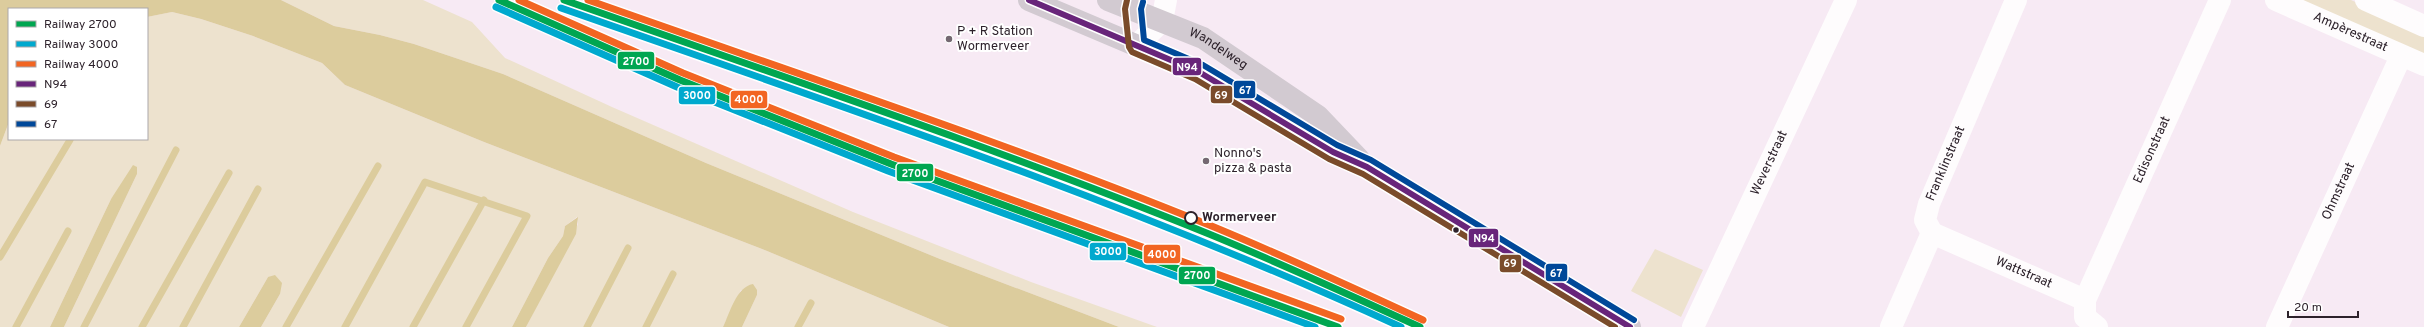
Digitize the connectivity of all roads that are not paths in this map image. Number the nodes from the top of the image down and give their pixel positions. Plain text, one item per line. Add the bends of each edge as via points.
1 (1029, 0) edge
2 (1108, 0) edge
3 (1166, 0) edge
4 (1846, 0) edge
5 (2016, 0) edge
6 (2220, 0) edge
7 (2276, 0) edge
8 (2366, 0) edge
9 (1134, 5) edge
10 (1162, 21) junction
11 (2424, 26) edge
12 (1137, 45) junction
13 (2401, 56) junction
14 (2424, 65) edge
15 (1367, 167) junction
16 (1932, 233) junction
17 (2085, 300) junction
18 (1630, 327) edge
19 (1693, 327) edge
20 (1890, 327) edge
21 (2097, 327) edge
22 (2277, 327) edge

1 - 12 main road, Wandelweg
2 - 9 main road, Wandelweg
3 - 10 street
4 - 19 street, Weverstraat
5 - 16 street, Franklinstraat via 1929,204 1926,220
6 - 17 street, Edisonstraat
7 - 13 street, Ampèrestraat
8 - 11 street
9 - 10 main road, Wandelweg
9 - 12 street
10 - 12 street
10 - 15 main road, Wandelweg via 1203,38 1318,116
12 - 15 main road, Wandelweg via 1199,72 1334,152
13 - 14 street, Ampèrestraat
13 - 22 street, Ohmstraat
15 - 18 main road, Wandelweg
16 - 17 street, Wattstraat
16 - 20 street
17 - 21 street via 2085,317

